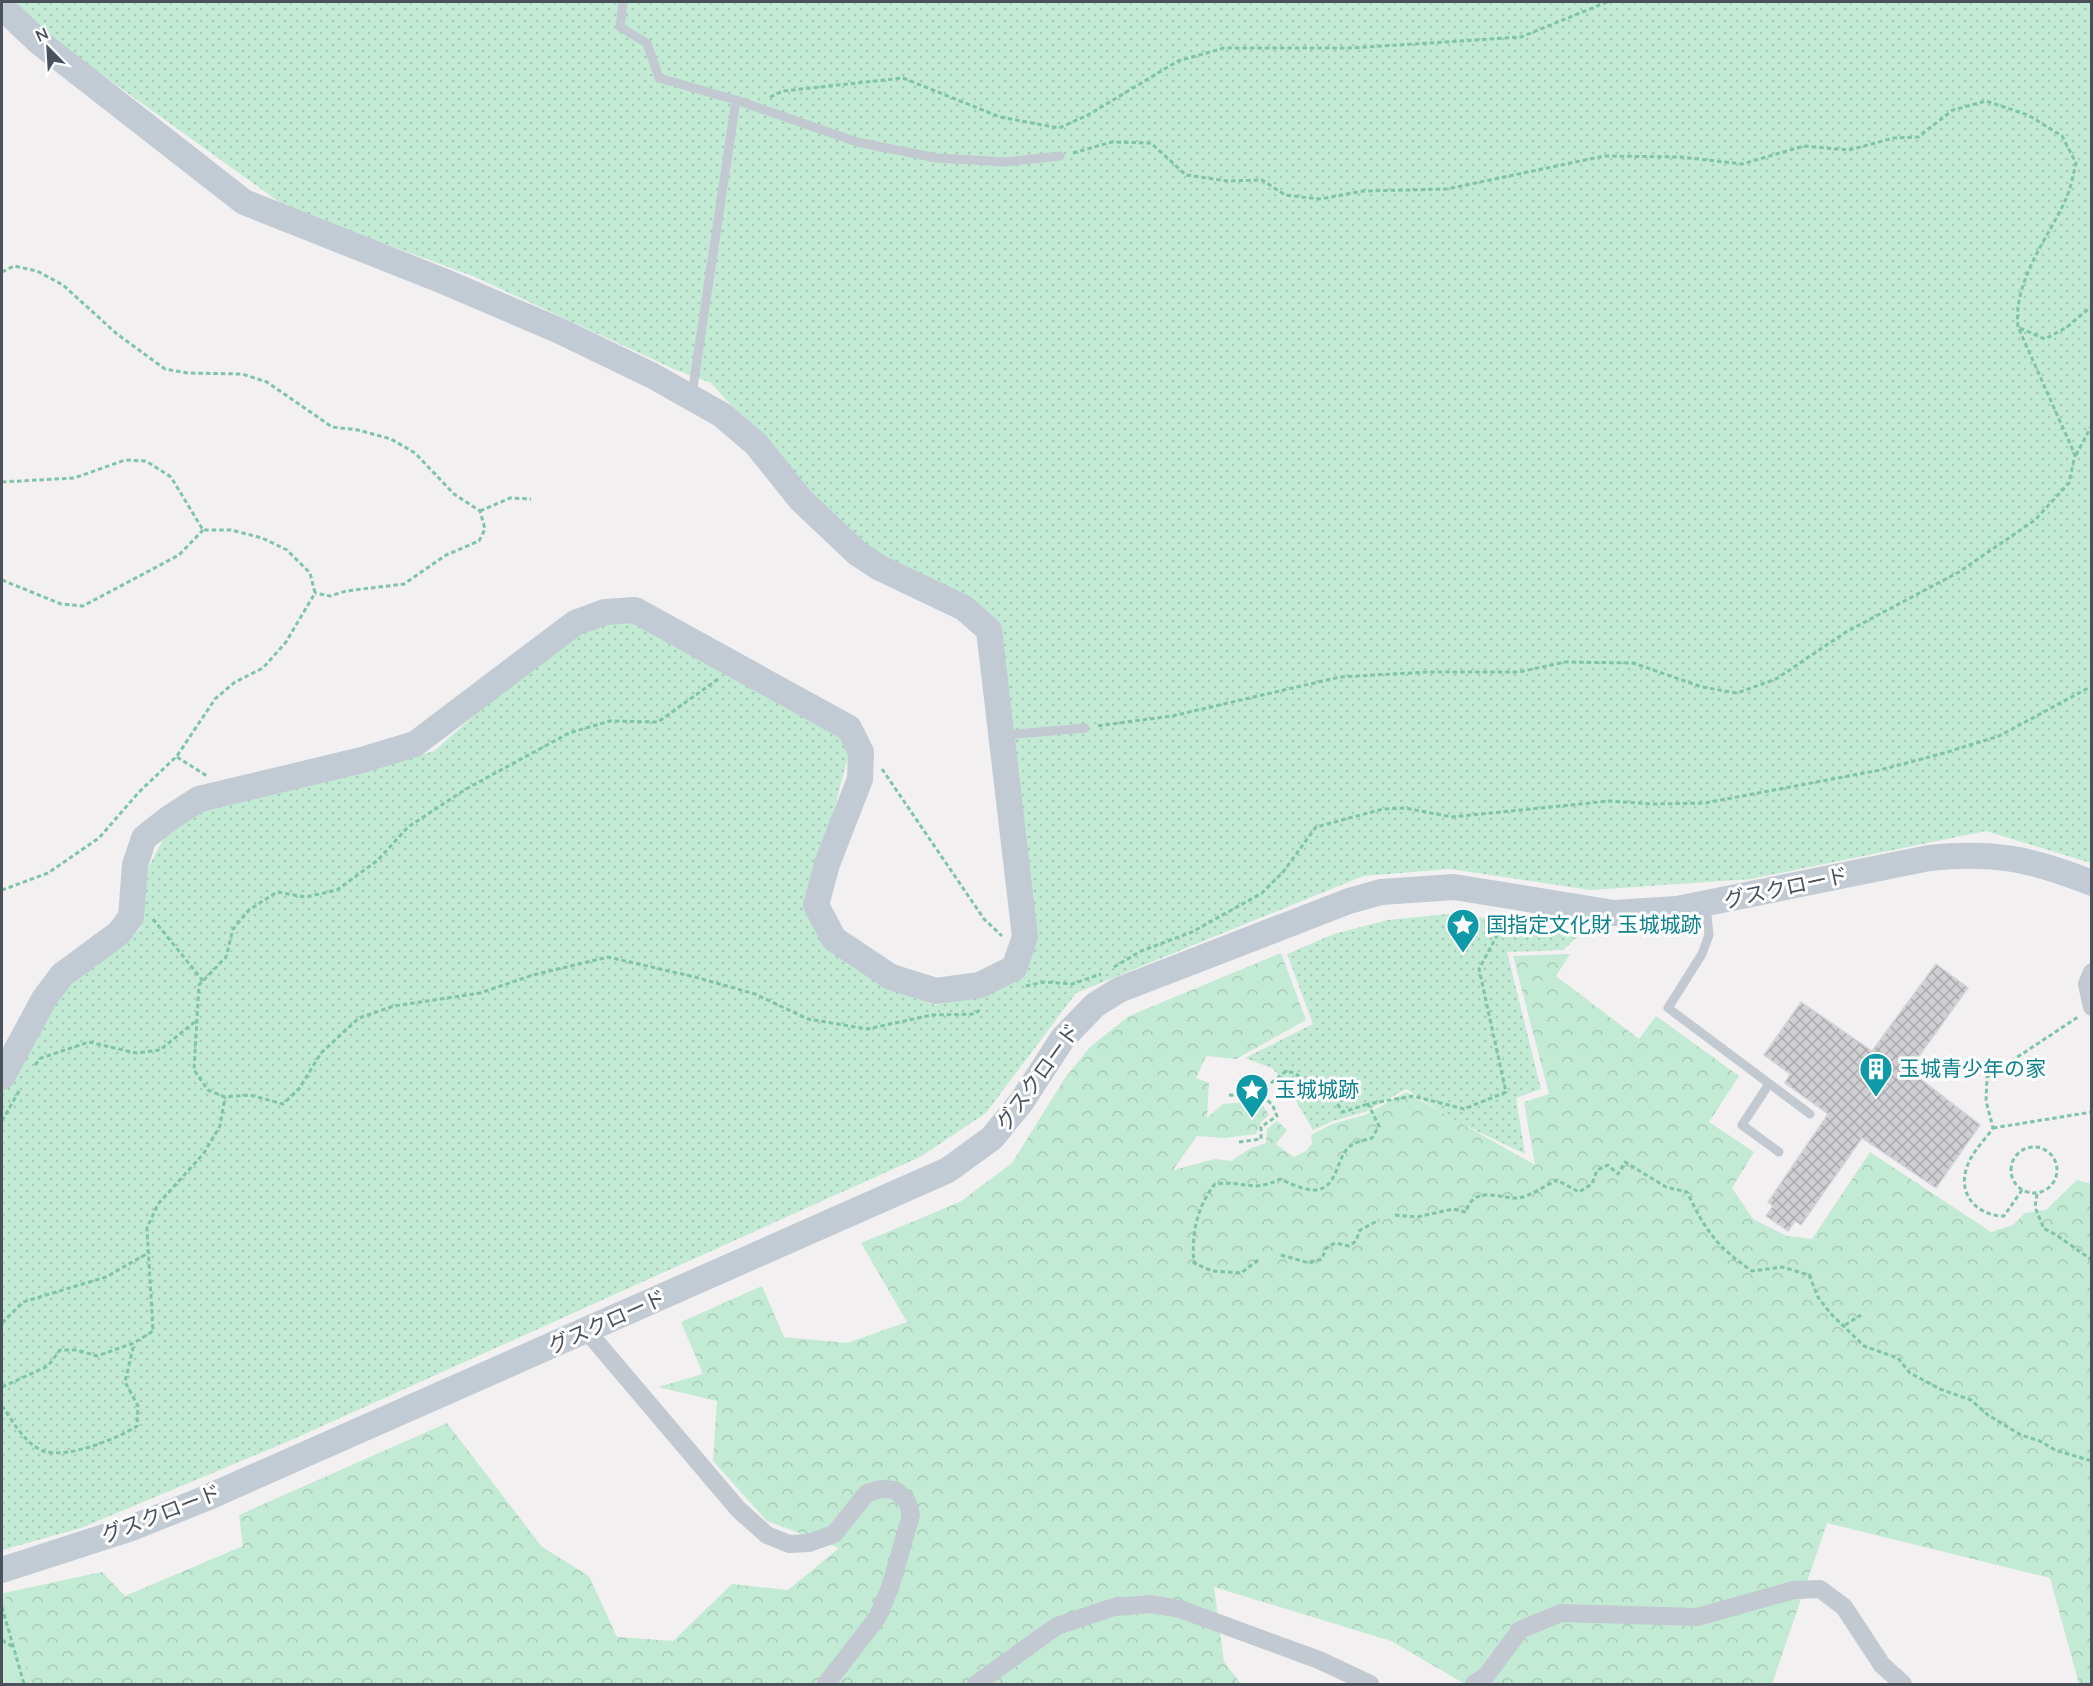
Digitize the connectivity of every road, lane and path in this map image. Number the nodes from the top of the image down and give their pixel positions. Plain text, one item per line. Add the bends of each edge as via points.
1 (622, 2) edge
2 (1607, 2) edge
3 (2, 7) edge
4 (736, 100) junction
5 (751, 105) junction
6 (1060, 156) joint
7 (2, 272) edge
8 (2091, 306) edge
9 (2018, 327) junction
10 (692, 398) junction
11 (2091, 425) edge
12 (2074, 460) junction
13 (2, 482) edge
14 (531, 499) dead end
15 (480, 512) junction
16 (203, 530) junction
17 (2, 580) edge
18 (315, 594) junction
19 (737, 666) junction
20 (2091, 686) edge
21 (1085, 728) joint
22 (1002, 735) junction
23 (861, 752) junction
24 (2091, 883) edge
25 (2, 890) edge
26 (1509, 893) junction
27 (133, 894) junction
28 (1706, 905) junction
29 (1013, 962) junction
30 (2091, 972) edge
31 (203, 981) junction
32 (990, 1000) dead end
33 (2087, 1011) edge
34 (197, 1020) junction
35 (29, 1071) dead end
36 (11, 1082) edge
37 (1769, 1084) junction
38 (1260, 1092) junction
39 (1229, 1095) dead end
40 (225, 1097) junction
41 (1368, 1104) junction
42 (2091, 1112) edge
43 (1810, 1114) dead end
44 (2, 1121) edge
45 (1993, 1128) junction
46 (1239, 1142) dead end
47 (1779, 1152) dead end
48 (2022, 1190) junction
49 (2037, 1193) junction
50 (1395, 1215) dead end
51 (1379, 1220) dead end
52 (150, 1252) junction
53 (1281, 1255) dead end
54 (1258, 1260) dead end
55 (2091, 1260) edge
56 (1862, 1315) dead end
57 (2, 1323) edge
58 (1845, 1325) junction
59 (587, 1331) junction
60 (135, 1343) junction
61 (2, 1387) edge
62 (2, 1406) edge
63 (2091, 1461) edge
64 (2, 1570) edge
65 (2, 1607) edge
66 (2, 1640) edge
67 (15, 1648) junction
68 (24, 1684) edge
69 (826, 1684) edge
70 (976, 1684) edge
71 (1370, 1684) edge
72 (1474, 1684) edge
73 (1903, 1684) edge

1 - 4 lane via 620,27 647,43 659,78
2 - 5 path via 1521,37 1352,48 1224,48 1178,61 1106,105 1059,128 1000,117 903,78 783,91
3 - 10 street via 39,42 244,202 560,331
4 - 5 lane
4 - 10 lane
5 - 6 lane via 857,142 937,158 1005,162
6 - 9 path via 1112,142 1151,143 1186,175 1227,181 1262,180 1285,195 1320,199 1363,192 1447,189 1604,156 1742,164 1804,146 1849,150 1894,138 1918,137 1953,110 1986,101 2028,115 2062,136 2076,163 2067,196 2024,282 2016,308
7 - 15 path via 14,266 63,285 117,334 165,369 242,374 267,382 332,427 390,439 415,453 454,494
8 - 9 path via 2067,327 2045,339
9 - 12 path
10 - 22 street via 722,415 756,444 801,500 857,553 964,608 989,630
11 - 12 path
12 - 21 path via 2069,483 2035,520 1959,572 1846,632 1776,679 1737,693 1702,687 1633,663 1565,662 1519,672 1340,677 1172,716
13 - 16 path via 74,478 124,460 146,461 171,477
14 - 15 path via 510,498
15 - 18 path via 485,529 480,541 446,555 404,584 330,596
16 - 17 path via 179,555 83,606 61,604
16 - 18 path via 231,530 287,550 310,573
18 - 25 path via 286,642 263,668 235,682 215,699 177,756 99,838 48,873
19 - 23 street via 849,728
19 - 27 street via 635,610 605,612 575,623 416,744 199,799 144,838 135,865
19 - 31 path via 658,722 610,721 569,733 466,789 408,827 378,860 337,890 306,897 277,891 249,910 233,929 226,957
20 - 29 path via 1999,736 1944,753 1880,770 1715,801 1609,801 1452,817 1405,808 1383,809 1316,826 1262,893 1106,972 1072,984 1044,982 1018,988
21 - 22 lane
22 - 29 street via 1025,937
23 - 29 path via 871,753
23 - 29 street via 860,778 827,864 816,905 834,939 891,976 936,991 980,985
24 - 28 street, グスクロード via 2028,860 1964,854
26 - 28 street, グスクロード via 1614,912
26 - 41 path via 1508,914 1479,969 1506,1092 1464,1108 1413,1096
26 - 59 street, グスクロード via 1454,886 1382,892 1321,910 1119,990 1095,1005 1063,1038 1022,1101 992,1138 948,1170
27 - 31 path
27 - 36 street via 131,917 119,933 62,975 44,999
28 - 37 lane via 1706,945 1668,1008
30 - 33 street
31 - 34 path via 199,985
32 - 40 path via 975,1014 932,1015 867,1029 807,1019 755,994 608,957 480,993 394,1006 359,1018 321,1053 299,1089 283,1104 250,1095
33 - 45 path via 1987,1077 1986,1101
34 - 35 path via 160,1050 136,1053 89,1042 40,1058
34 - 40 path via 195,1070 208,1090
36 - 44 path
37 - 43 lane
37 - 47 lane via 1742,1125
38 - 39 path
38 - 41 path via 1286,1071 1295,1073 1316,1092 1334,1099 1343,1112
38 - 46 path via 1277,1116 1261,1127 1261,1139
40 - 52 path via 220,1126 204,1153 158,1204 147,1228
41 - 54 path via 1379,1126 1372,1138 1353,1144 1341,1156 1327,1185 1315,1190 1280,1179 1253,1188 1230,1182 1215,1184 1206,1195 1192,1243 1194,1263 1241,1274
42 - 45 path
45 - 48 path via 1967,1166 1963,1184 1974,1208 1990,1216 2004,1216
48 - 49 path
48 - 49 path via 2011,1171 2016,1157 2028,1148 2043,1149 2054,1158 2057,1173 2051,1187
49 - 55 path via 2035,1207 2044,1228
50 - 58 path via 1417,1217 1454,1209 1466,1212 1468,1204 1479,1196 1501,1194 1519,1198 1557,1180 1579,1192 1592,1184 1597,1170 1608,1165 1618,1174 1625,1162 1666,1187 1687,1192 1701,1222 1725,1252 1752,1271 1782,1268 1809,1275 1818,1297
51 - 53 path via 1360,1230 1349,1246 1335,1243 1326,1248 1322,1259 1309,1263
52 - 57 path via 106,1276 23,1302
52 - 60 path via 153,1331
56 - 58 path
58 - 63 path via 1864,1346 1898,1358 1910,1373 1971,1400 2021,1435
59 - 64 street, グスクロード via 204,1499 129,1529
59 - 69 street via 738,1509 767,1535 789,1544 809,1544 834,1534 867,1493 894,1490 907,1501 911,1515 877,1618
60 - 61 path via 97,1356 60,1350 48,1366
60 - 62 path via 125,1382 138,1406 137,1426 117,1438 68,1451 43,1451 23,1435
65 - 67 path
66 - 67 path
67 - 68 path
70 - 71 street via 1057,1626 1114,1608 1151,1604 1180,1609 1319,1660
72 - 73 street via 1486,1676 1520,1630 1561,1613 1698,1617 1794,1590 1820,1589 1844,1607 1882,1665

